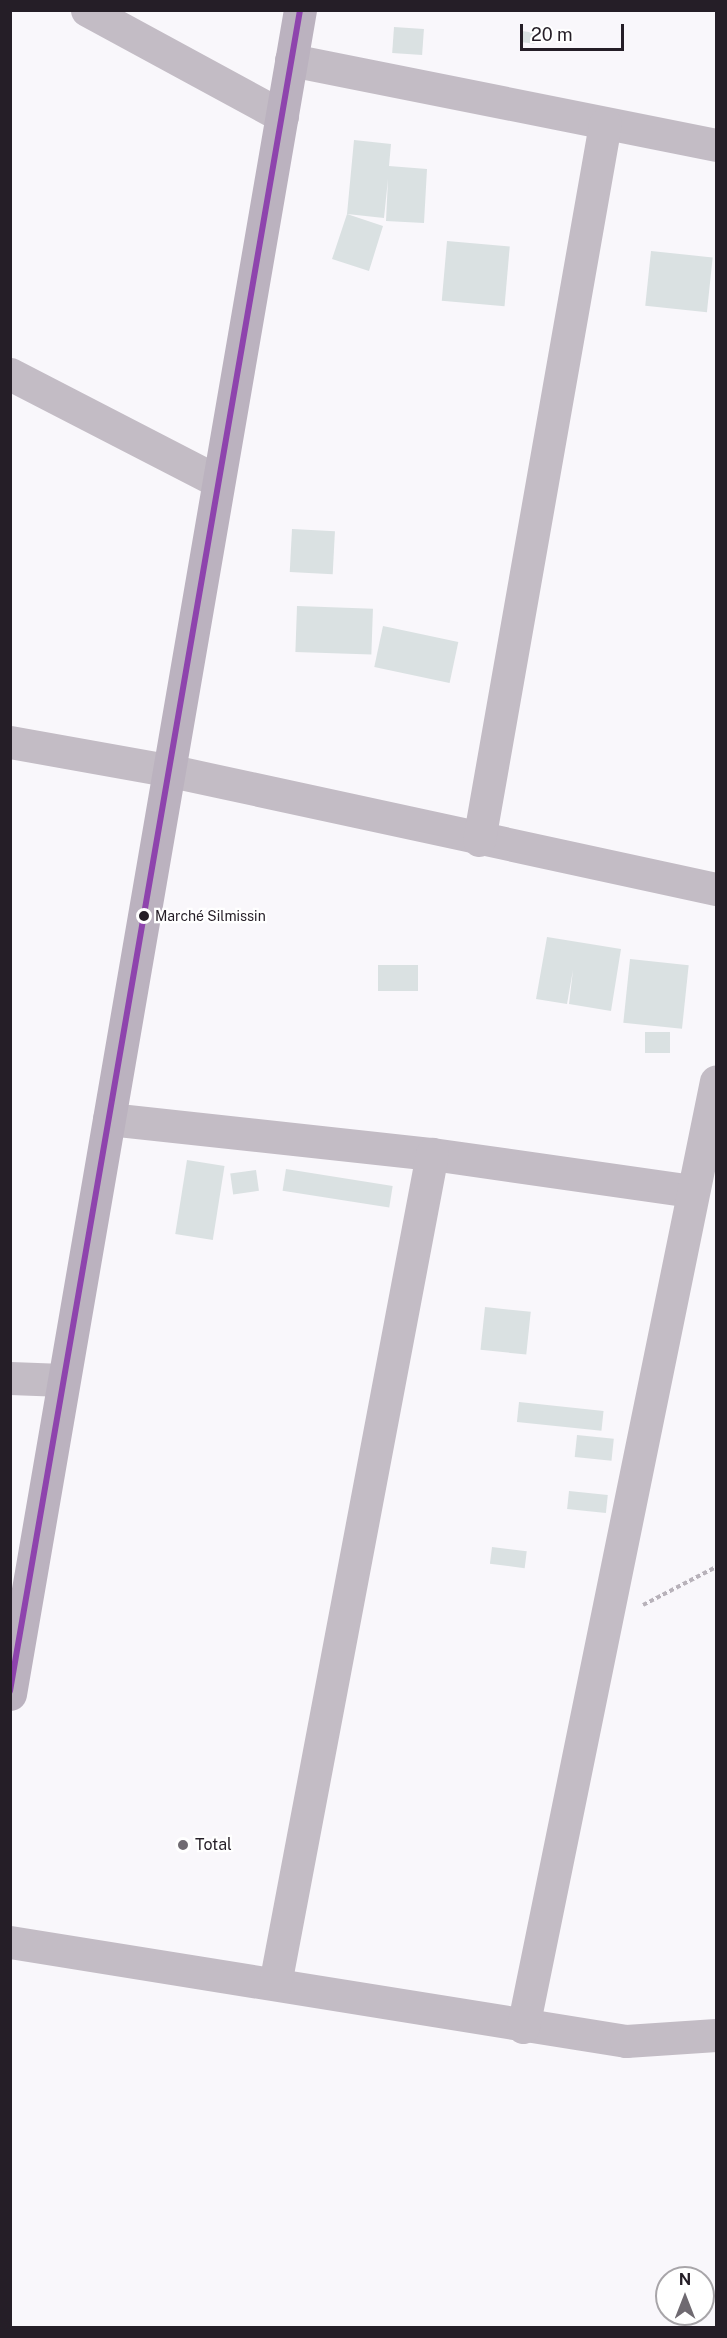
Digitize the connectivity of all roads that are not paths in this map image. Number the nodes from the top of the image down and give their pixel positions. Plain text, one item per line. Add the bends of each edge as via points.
1 (87, 10) edge
2 (300, 10) edge
3 (291, 60) junction
4 (282, 116) junction
5 (605, 124) junction
6 (717, 145) edge
7 (10, 374) edge
8 (217, 481) junction
9 (10, 742) edge
10 (168, 770) junction
11 (479, 840) junction
12 (717, 889) edge
13 (717, 1081) edge
14 (109, 1119) junction
15 (432, 1154) junction
16 (692, 1191) junction
17 (10, 1378) edge
18 (63, 1380) junction
19 (10, 1694) edge
20 (10, 1942) edge
21 (275, 1984) junction
22 (523, 2027) junction
23 (717, 2035) edge

1 - 4 street
2 - 3 main road
3 - 4 main road
3 - 5 street
4 - 8 main road
5 - 6 street
5 - 11 street
7 - 8 street
8 - 10 main road
9 - 10 street
10 - 11 street
10 - 14 main road
11 - 12 street
13 - 16 street
14 - 15 street
14 - 18 main road
15 - 16 street
15 - 21 street
16 - 22 street
17 - 18 street
18 - 19 main road
20 - 21 street
21 - 22 street
22 - 23 street via 626,2041

